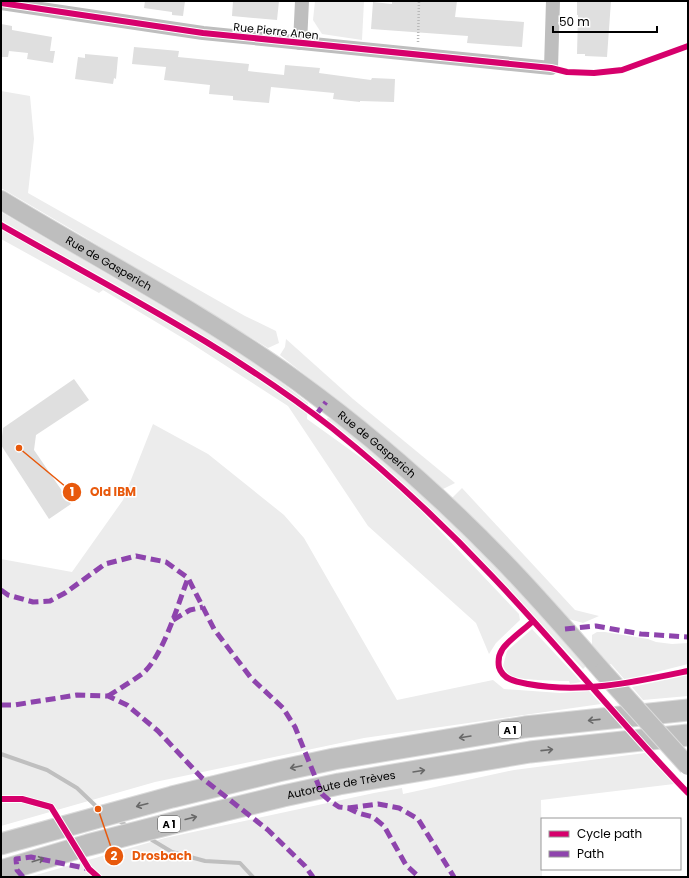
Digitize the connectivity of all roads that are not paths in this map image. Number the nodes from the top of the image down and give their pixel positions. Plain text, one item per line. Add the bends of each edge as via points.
1 (302, 1) edge
2 (553, 1) edge
3 (1, 3) edge
4 (58, 6) edge
5 (300, 43) junction
6 (1, 200) edge
7 (688, 710) edge
8 (688, 735) edge
9 (688, 766) edge
10 (1, 844) edge
11 (1, 871) edge

1 - 5 street
2 - 5 street, Rue Pierre Anen via 551,68
3 - 4 street, Rue Pierre Anen
4 - 5 street, Rue Pierre Anen via 203,33
6 - 9 main road, Rue de Gasperich, bridge via 206,320 326,402 395,458 502,560
7 -> 10 highway, A 1 via 525,727 334,759 172,797
11 -> 8 highway, Autoroute de Trèves / A 1 via 177,822 339,784 530,752

